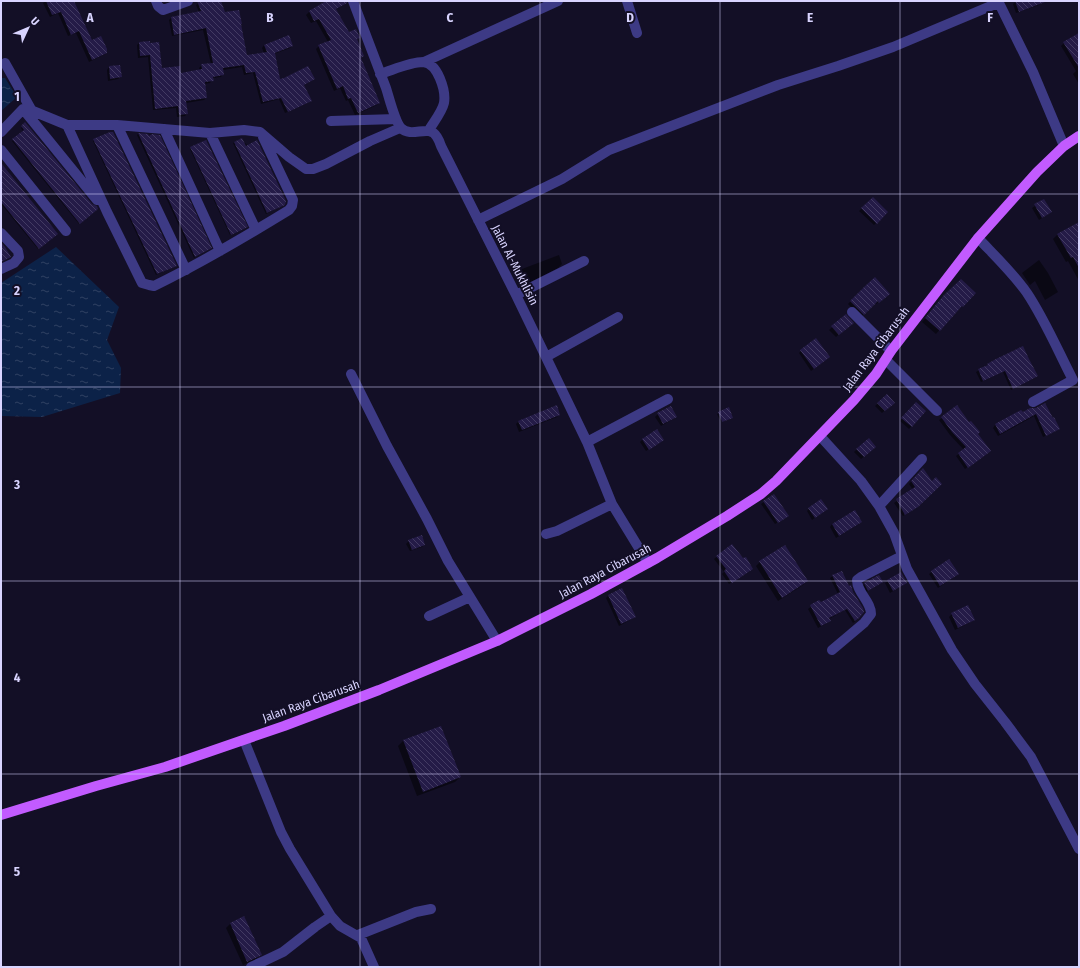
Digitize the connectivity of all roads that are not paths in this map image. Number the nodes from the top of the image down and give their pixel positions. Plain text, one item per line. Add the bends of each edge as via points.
1 (156, 1) edge
2 (188, 1) edge
3 (353, 1) edge
4 (558, 1) edge
5 (627, 1) edge
6 (998, 2) edge
7 (637, 33) dead end
8 (424, 62) junction
9 (5, 63) dead end
10 (380, 74) junction
11 (27, 110) junction
12 (331, 121) dead end
13 (398, 123) junction
14 (67, 125) junction
15 (117, 125) junction
16 (164, 129) junction
17 (428, 130) junction
18 (1, 132) edge
19 (260, 132) junction
20 (210, 133) junction
21 (1079, 136) edge
22 (1064, 146) junction
23 (1, 150) edge
24 (107, 212) junction
25 (478, 220) junction
26 (256, 230) junction
27 (66, 231) dead end
28 (1, 233) edge
29 (978, 238) junction
30 (220, 251) junction
31 (584, 261) dead end
32 (1, 270) edge
33 (186, 270) junction
34 (516, 295) junction
35 (852, 312) dead end
36 (618, 317) dead end
37 (888, 356) junction
38 (546, 357) junction
39 (351, 374) dead end
40 (1076, 378) edge
41 (668, 399) dead end
42 (1033, 402) dead end
43 (937, 411) dead end
44 (820, 436) junction
45 (587, 442) junction
46 (922, 459) dead end
47 (612, 504) junction
48 (879, 506) junction
49 (546, 534) dead end
50 (902, 556) junction
51 (648, 563) junction
52 (470, 597) junction
53 (429, 616) dead end
54 (496, 641) junction
55 (832, 650) dead end
56 (244, 740) junction
57 (1, 815) edge
58 (1079, 849) edge
59 (431, 909) dead end
60 (331, 916) junction
61 (358, 935) junction
62 (251, 967) edge
63 (374, 967) edge

1 - 2 street via 163,10
3 - 10 street
4 - 8 street
5 - 7 street
6 - 22 street via 1033,72
6 - 25 street via 893,47 778,85 609,150 562,179
8 - 10 street
8 - 17 street via 437,72 444,95 444,104
9 - 11 street
10 - 13 street
11 - 14 street
11 - 18 street
11 - 24 street
12 - 13 street
13 - 17 street via 406,132
13 - 19 street via 370,141 313,169 306,169 288,158
14 - 15 street
14 - 24 street
15 - 16 street
15 - 33 street
16 - 20 street
16 - 30 street
17 - 25 street, Jalan Al-Mukhlisin via 438,137
19 - 20 street via 244,130
19 - 26 street via 293,200 289,210
20 - 26 street
21 - 22 main road, Jalan Raya Cibarusah
22 - 29 main road, Jalan Raya Cibarusah
23 - 27 street
24 - 33 street via 142,283 154,286
25 - 34 street, Jalan Al-Mukhlisin
26 - 30 street
28 - 32 street via 18,251 19,257
29 - 37 main road, Jalan Raya Cibarusah
29 - 40 street via 1026,293
30 - 33 street
31 - 34 street
34 - 38 street, Jalan Al-Mukhlisin
35 - 37 street
36 - 38 street
37 - 43 street
37 - 44 main road, Jalan Raya Cibarusah via 865,388
38 - 45 street, Jalan Al-Mukhlisin
39 - 52 street via 448,561
40 - 42 street
41 - 45 street
44 - 48 street via 861,481
44 - 51 main road, Jalan Raya Cibarusah via 761,494
45 - 47 street, Jalan Al-Mukhlisin
46 - 48 street
47 - 49 street
47 - 51 street, Jalan Al-Mukhlisin
48 - 50 street via 894,533
50 - 55 street via 857,580 857,586 871,614
50 - 58 street via 907,570 957,657 1030,757
51 - 54 main road, Jalan Raya Cibarusah
52 - 53 street
52 - 54 street
54 - 56 main road, Jalan Raya Cibarusah via 379,690
56 - 57 main road, Jalan Raya Cibarusah via 165,767
56 - 60 street via 281,832
59 - 61 street via 416,912
60 - 61 street via 340,926
60 - 62 street via 283,952
61 - 63 street

